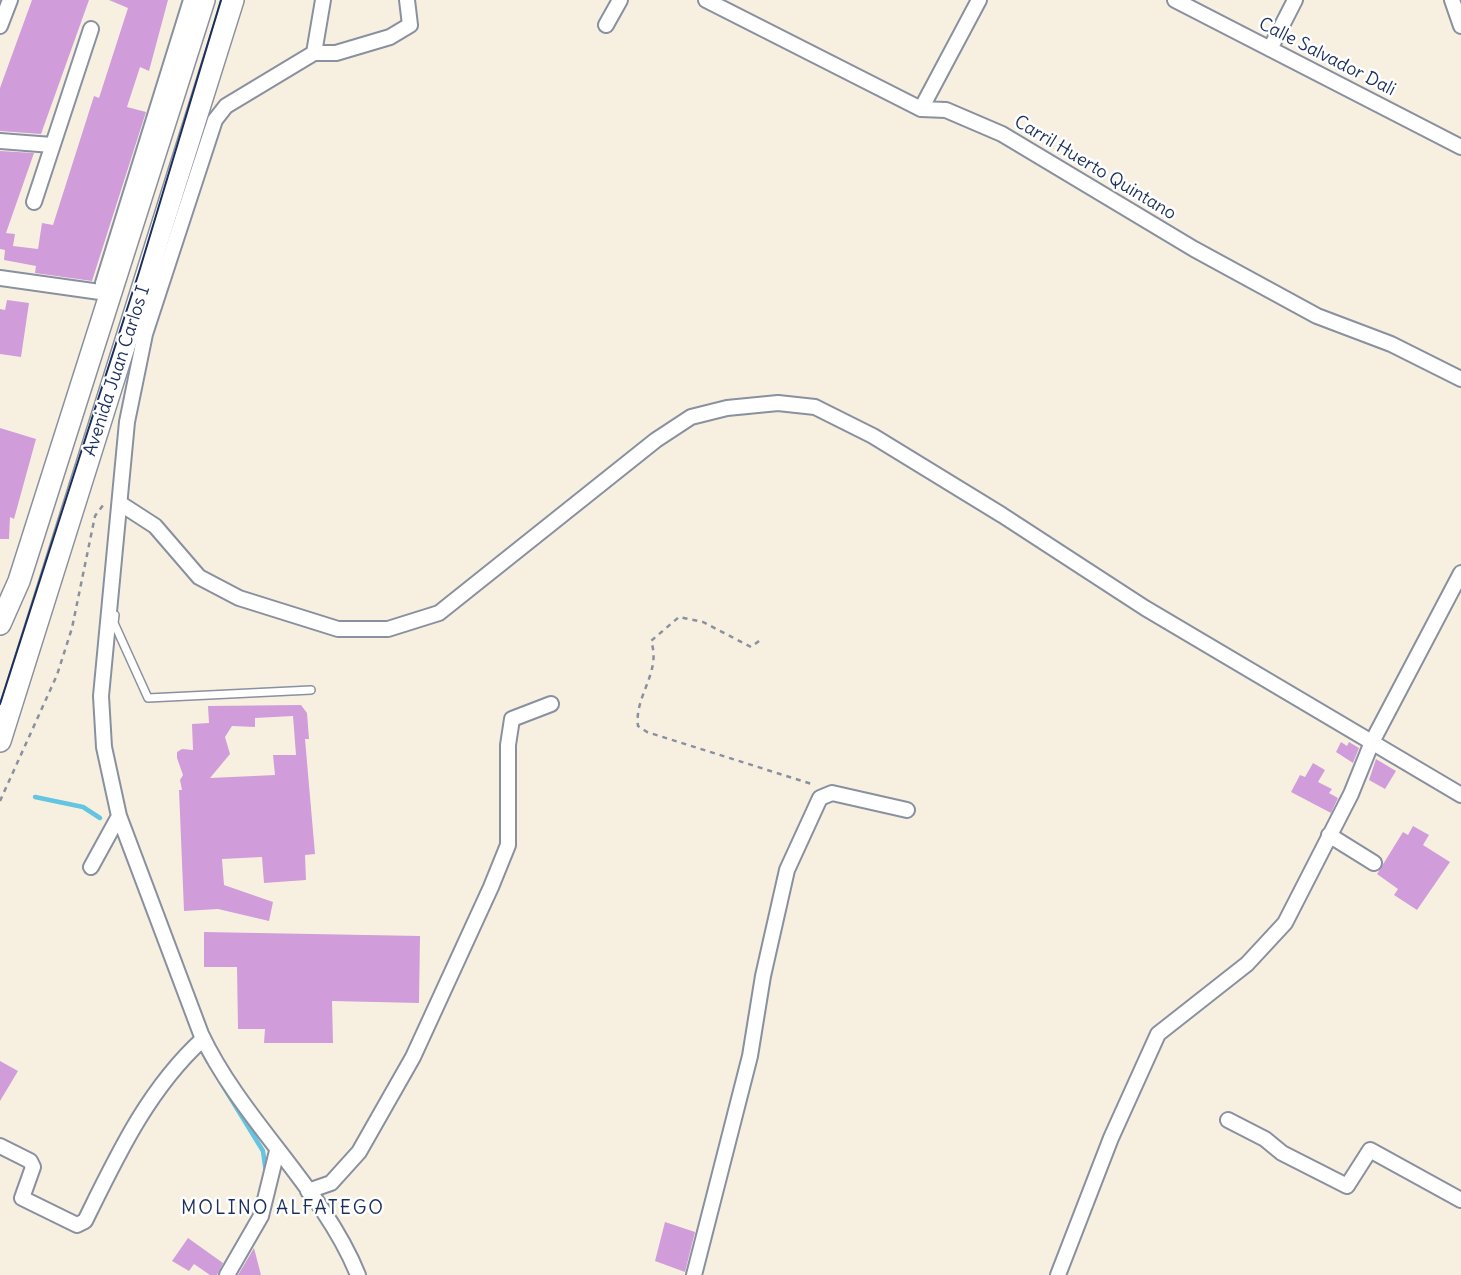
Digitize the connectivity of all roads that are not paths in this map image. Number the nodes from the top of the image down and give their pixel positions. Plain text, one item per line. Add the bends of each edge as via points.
1 (10, 0) edge
2 (191, 0) edge
3 (204, 0) edge
4 (233, 0) edge
5 (323, 0) edge
6 (407, 0) edge
7 (620, 0) edge
8 (706, 0) edge
9 (979, 0) edge
10 (1175, 0) edge
11 (1295, 0) edge
12 (1452, 0) edge
13 (606, 25) dead end
14 (0, 26) edge
15 (1461, 26) edge
16 (90, 29) dead end
17 (1270, 49) junction
18 (314, 52) junction
19 (921, 109) junction
20 (0, 141) edge
21 (52, 145) junction
22 (1461, 147) edge
23 (34, 202) dead end
24 (0, 278) edge
25 (100, 292) junction
26 (1461, 379) edge
27 (121, 505) junction
28 (1461, 572) edge
29 (111, 594) junction
30 (3, 616) edge
31 (311, 690) dead end
32 (551, 704) dead end
33 (0, 741) edge
34 (1372, 742) junction
35 (1461, 794) edge
36 (907, 810) dead end
37 (119, 816) junction
38 (1329, 835) junction
39 (1374, 863) dead end
40 (92, 867) dead end
41 (204, 1039) junction
42 (1228, 1120) dead end
43 (0, 1146) edge
44 (276, 1151) junction
45 (309, 1191) junction
46 (1461, 1200) edge
47 (226, 1275) edge
48 (358, 1275) edge
49 (694, 1275) edge
50 (1058, 1275) edge

1 - 14 street
2 - 25 street
3 - 30 main road, Avenida Juan Carlos I via 23,569
4 - 33 main road, Avenida Juan Carlos I
5 - 18 street
6 - 18 street via 410,25 390,37 336,52
7 - 13 street
8 - 19 street, Carril Huerto Quintano
9 - 19 street
10 - 17 street, Calle Salvador Dali
11 - 17 street
12 - 15 street
16 - 21 street
17 - 22 street, Calle Salvador Dali
18 - 27 street via 226,106 215,120 145,334 127,422
19 - 26 street, Carril Huerto Quintano via 946,110 1002,134 1194,249 1317,316 1391,344
20 - 21 street
21 - 23 street
24 - 25 street
25 - 30 street via 4,593
27 - 29 street
27 - 34 street via 155,526 199,577 240,598 338,629 388,629 439,613 691,417 778,403 816,407 873,436 1145,608
28 - 34 street
29 - 31 lane via 114,623 148,698
29 - 37 street via 102,724
32 - 45 street via 512,719 508,845 412,1057 359,1152 331,1183
34 - 35 street
34 - 38 street
36 - 49 street via 826,793 820,797 787,870 750,1056
37 - 40 street
37 - 41 street
38 - 39 street
38 - 50 street via 1285,923 1247,964 1158,1034
41 - 43 street via 159,1087 122,1146 85,1222 77,1225 22,1198 33,1167
41 - 44 street
42 - 46 street via 1347,1186 1370,1150
44 - 45 street
44 - 47 street via 261,1216
45 - 48 street via 346,1243

